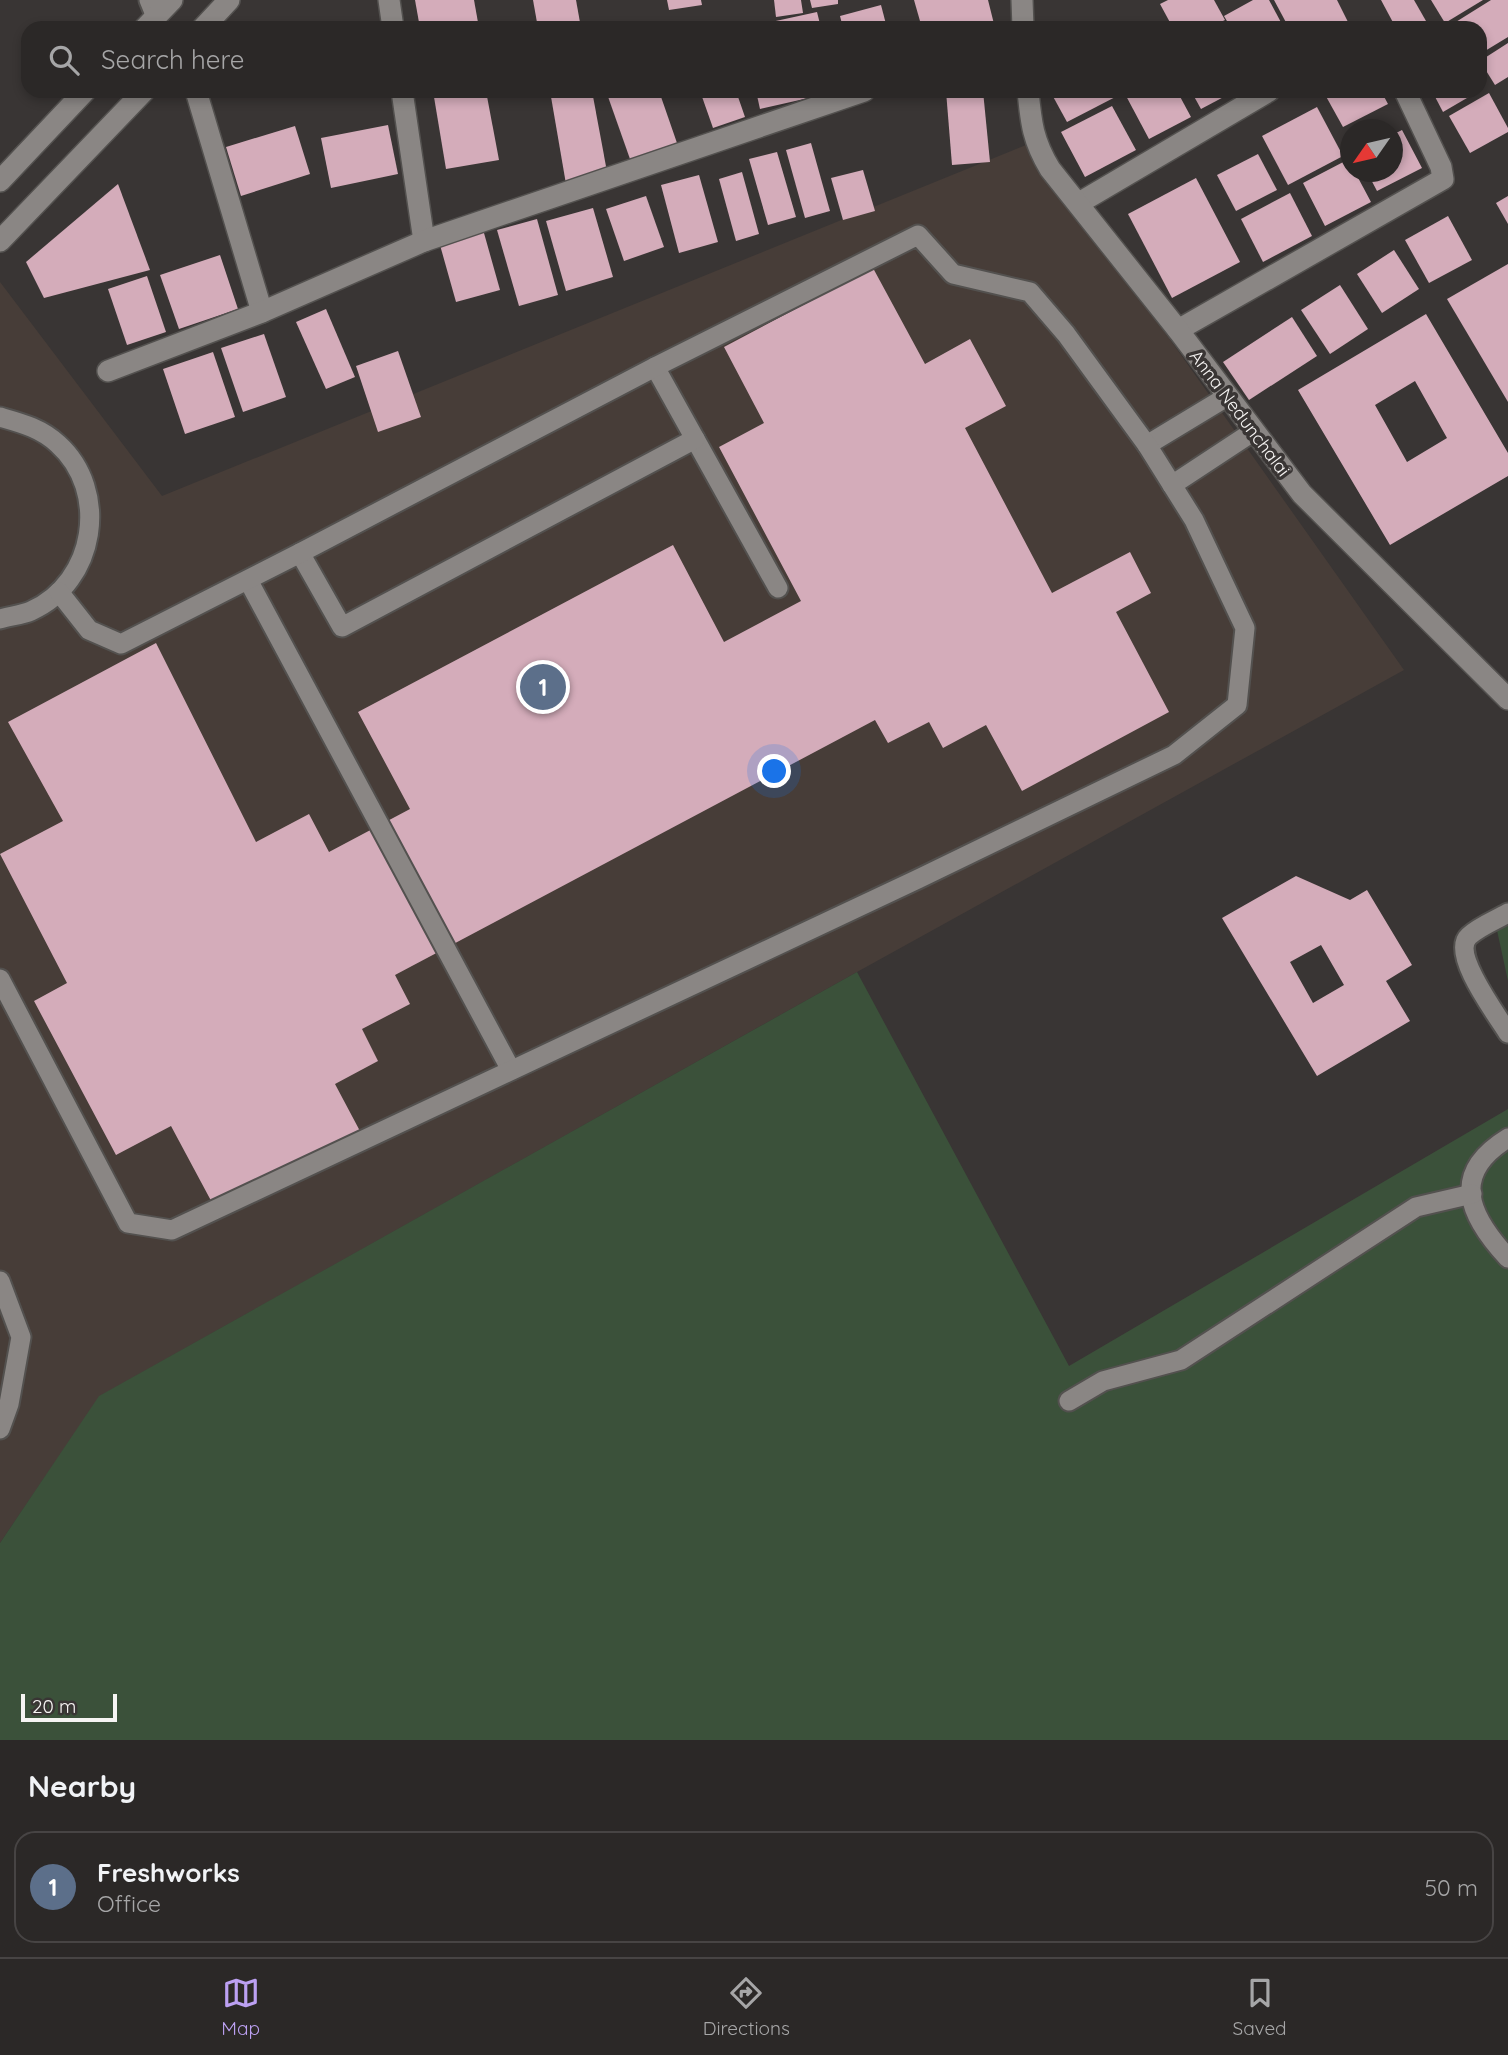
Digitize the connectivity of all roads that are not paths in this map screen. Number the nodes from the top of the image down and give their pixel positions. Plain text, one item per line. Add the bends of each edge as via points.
1 (172, 0) edge
2 (229, 0) edge
3 (389, 0) edge
4 (1022, 0) edge
5 (150, 15) edge
6 (210, 21) edge
7 (392, 21) edge
8 (1023, 21) edge
9 (78, 98) edge
10 (137, 98) edge
11 (198, 98) edge
12 (403, 98) edge
13 (843, 98) edge
14 (1029, 98) edge
15 (1257, 98) edge
16 (1408, 98) edge
17 (0, 181) edge
18 (1079, 203) junction
19 (424, 241) junction
20 (0, 242) edge
21 (262, 312) junction
22 (1178, 331) junction
23 (655, 367) junction
24 (108, 372) dead end
25 (1228, 396) junction
26 (0, 417) edge
27 (1254, 430) junction
28 (695, 439) junction
29 (1147, 445) junction
30 (1172, 485) junction
31 (300, 554) junction
32 (248, 580) junction
33 (778, 588) dead end
34 (59, 592) junction
35 (0, 619) edge
36 (1508, 699) edge
37 (1508, 913) edge
38 (0, 979) edge
39 (1508, 1033) edge
40 (511, 1070) junction
41 (1508, 1138) edge
42 (1472, 1194) junction
43 (1508, 1258) edge
44 (0, 1281) edge
45 (1069, 1401) dead end
46 (0, 1429) edge

1 - 5 street
2 - 6 street
3 - 7 street
4 - 8 street
9 - 17 street
10 - 20 street
11 - 21 street
12 - 19 street
13 - 19 street
14 - 18 street, Anna Nedunchalai via 1038,150
15 - 18 street
16 - 22 street via 1443,179
18 - 22 street, Anna Nedunchalai
19 - 21 street
21 - 24 street
22 - 25 street, Anna Nedunchalai
23 - 28 lane
23 - 29 lane via 918,235 953,274 1030,292
23 - 31 lane
25 - 27 street, Anna Nedunchalai
25 - 29 lane
26 - 34 lane via 30,425 58,444 79,470 89,501 90,534 79,566
27 - 30 lane
27 - 36 street, Anna Nedunchalai via 1302,494
28 - 31 lane via 342,627
28 - 33 lane
29 - 30 lane
30 - 40 lane via 1194,520 1245,628 1237,705 1174,755
31 - 32 lane
32 - 34 lane via 121,644 89,629
32 - 40 lane
34 - 35 lane via 32,611
37 - 39 lane via 1468,937 1462,948 1467,965
38 - 40 lane via 128,1223 172,1230
41 - 42 lane via 1479,1162
42 - 43 lane via 1477,1219
42 - 45 lane via 1416,1207 1181,1360 1103,1381
44 - 46 lane via 21,1337

